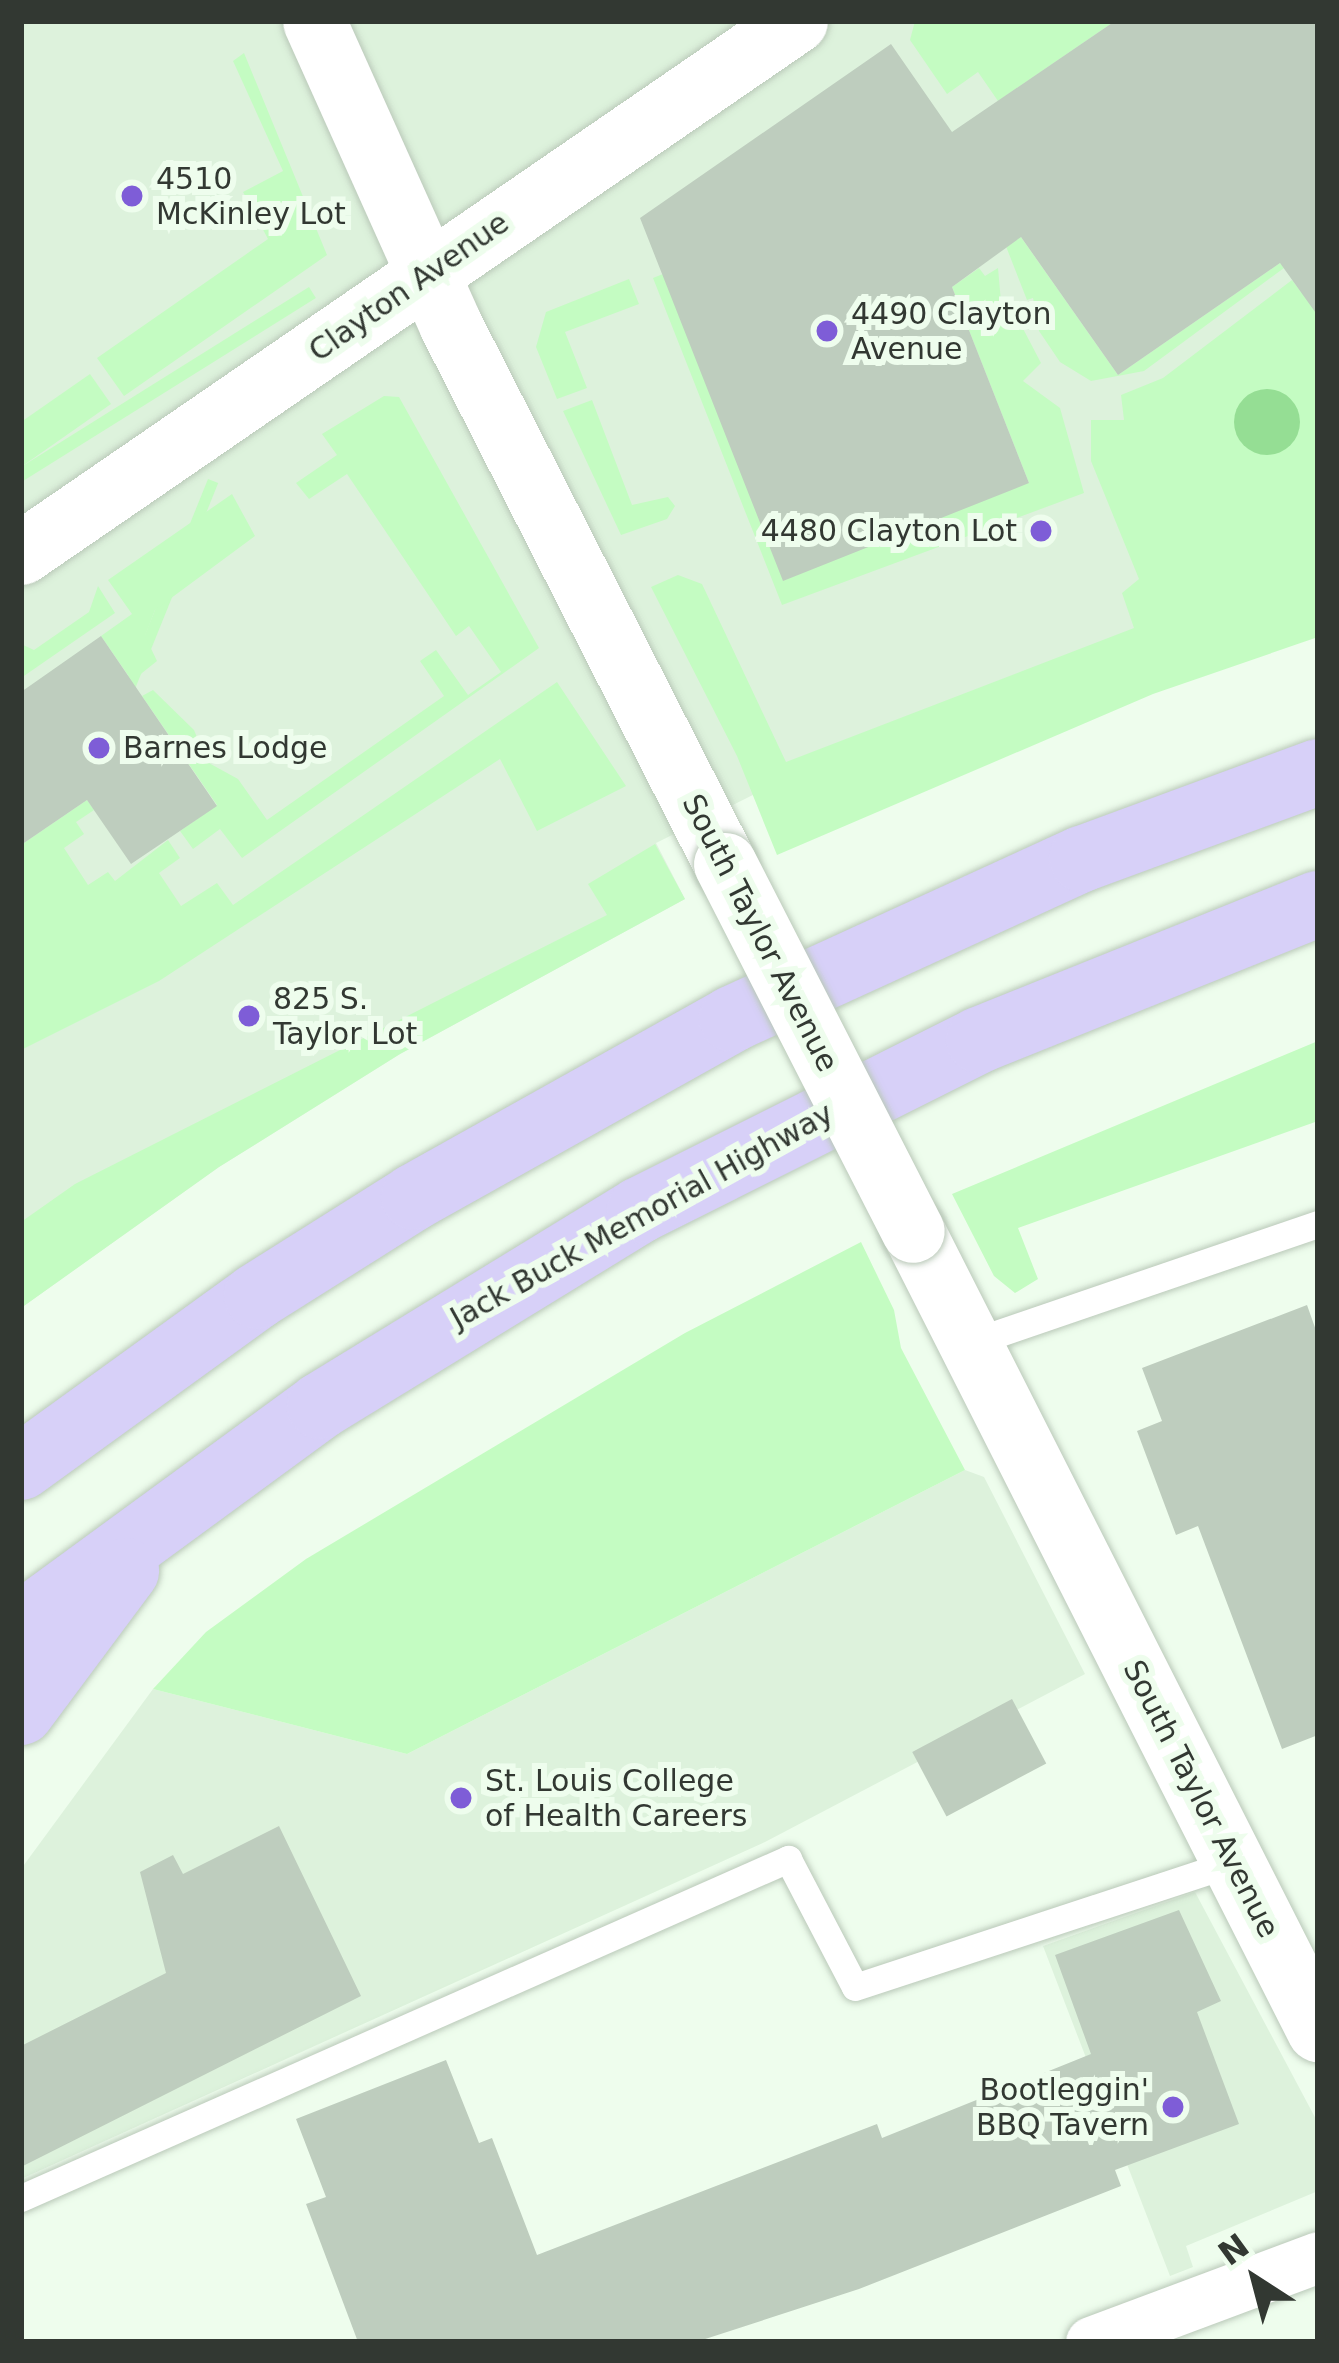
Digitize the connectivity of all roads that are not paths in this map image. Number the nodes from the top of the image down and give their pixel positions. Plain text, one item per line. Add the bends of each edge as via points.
1 (314, 21) edge
2 (796, 21) edge
3 (427, 274) junction
4 (21, 554) edge
5 (1318, 772) edge
6 (1318, 904) edge
7 (1318, 1224) edge
8 (970, 1343) junction
9 (21, 1467) edge
10 (175, 1506) junction
11 (21, 1625) edge
12 (21, 1712) edge
13 (1233, 1863) junction
14 (1318, 2030) edge
15 (21, 2198) edge
16 (1318, 2257) edge
17 (1091, 2342) edge

1 - 3 street, South Taylor Avenue
2 - 3 street, Clayton Avenue
3 - 4 street, Clayton Avenue
3 - 8 street, South Taylor Avenue, bridge
5 - 9 highway via 909,933 636,1070 256,1296
6 - 10 highway, Jack Buck Memorial Highway via 1138,971 793,1126 481,1303
7 - 8 lane
8 - 13 street, South Taylor Avenue
10 - 11 highway, Jack Buck Memorial Highway
10 - 12 highway
13 - 14 street, South Taylor Avenue
13 - 15 lane via 856,1988 788,1859
16 - 17 street

